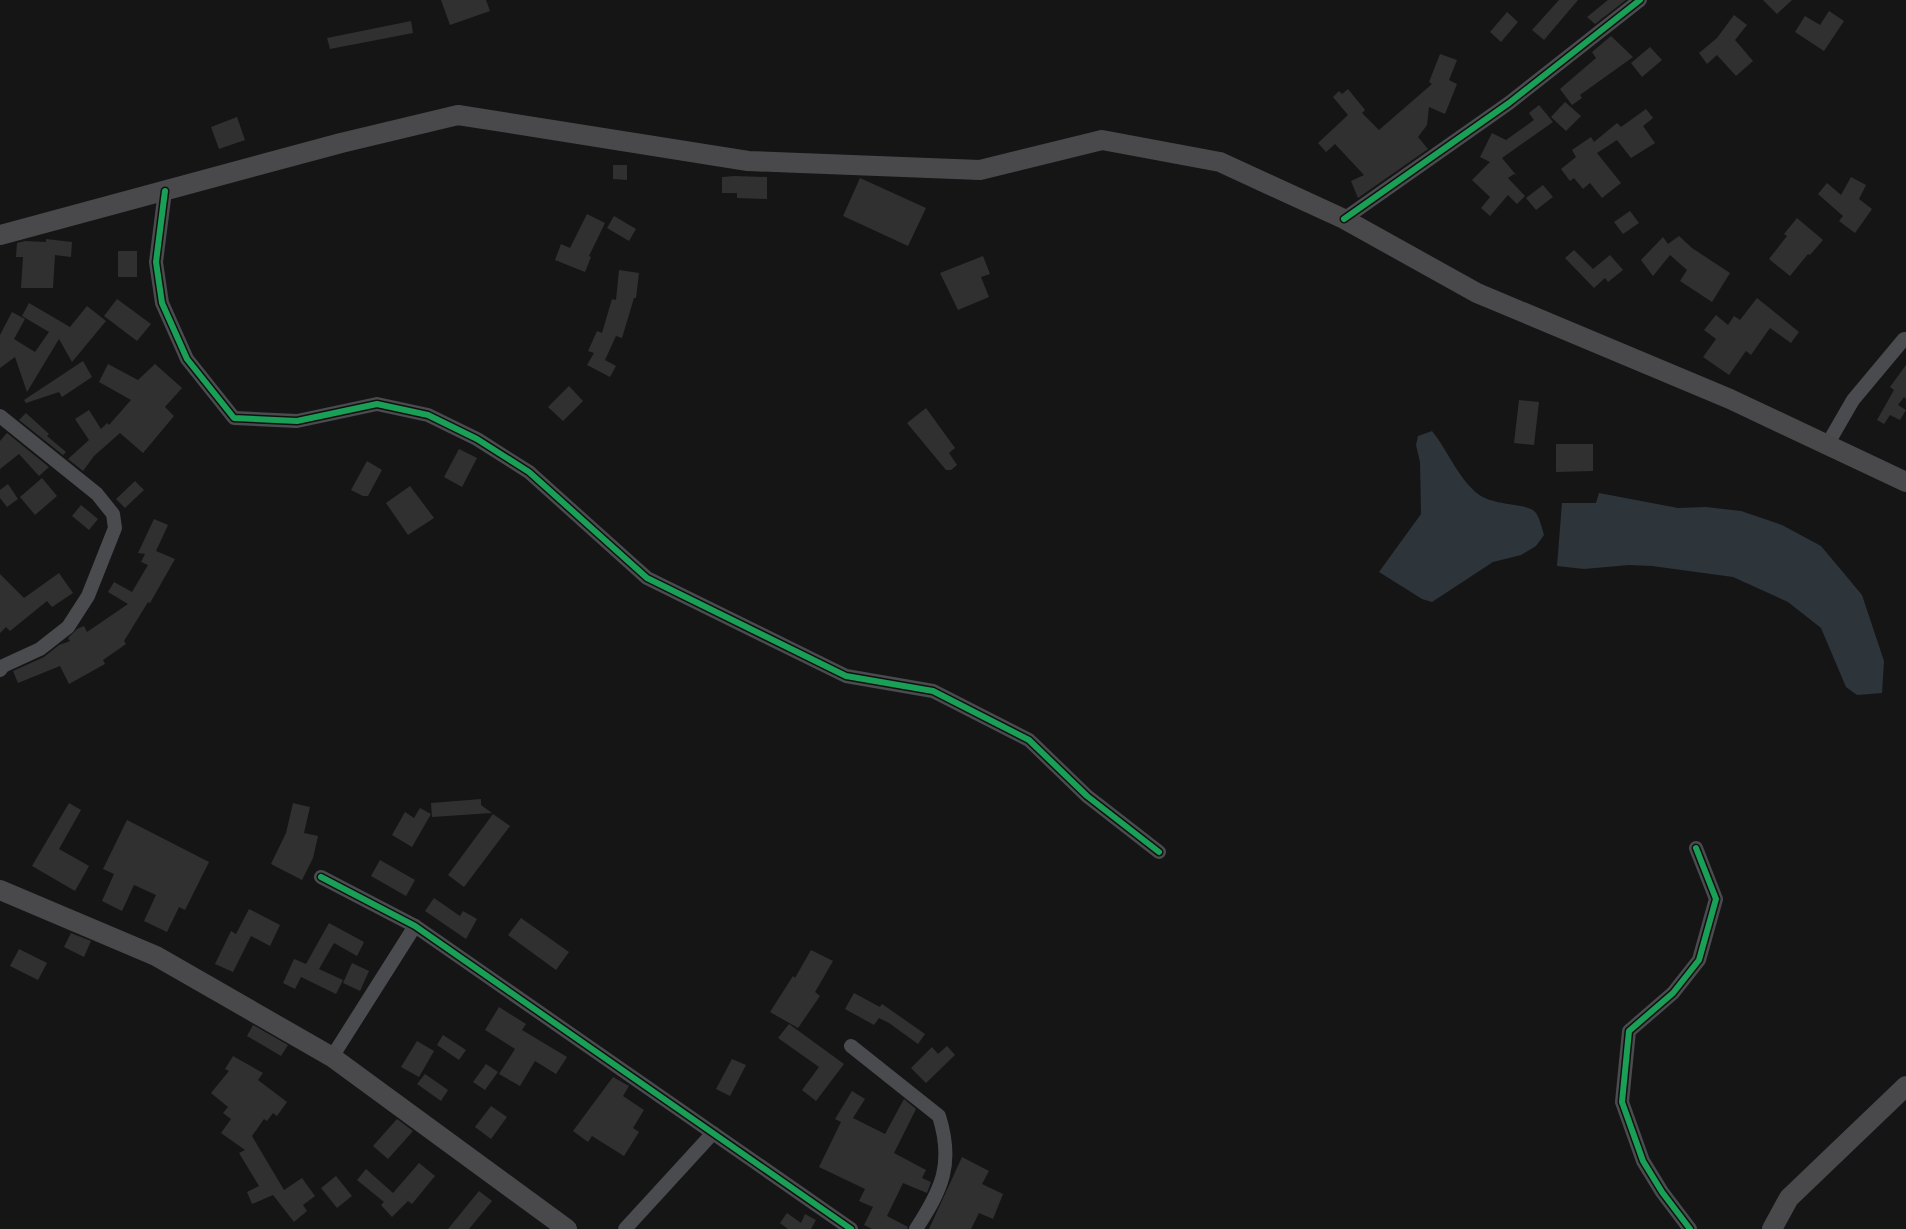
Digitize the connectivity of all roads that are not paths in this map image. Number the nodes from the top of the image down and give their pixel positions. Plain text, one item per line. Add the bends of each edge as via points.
1 (1640, 0) edge
2 (164, 191) junction
3 (1344, 219) junction
4 (0, 235) edge
5 (1906, 340) edge
6 (0, 416) edge
7 (1827, 445) junction
8 (1906, 482) edge
9 (0, 670) edge
10 (1696, 848) dead end
11 (1159, 852) dead end
12 (321, 876) dead end
13 (0, 890) edge
14 (414, 926) junction
15 (852, 1046) dead end
16 (332, 1057) junction
17 (1906, 1086) edge
18 (713, 1133) junction
19 (567, 1229) edge
20 (625, 1229) edge
21 (851, 1229) edge
22 (916, 1229) edge
23 (1690, 1229) edge
24 (1772, 1229) edge

1 - 3 street via 1509,103
2 - 3 main road via 458,115 748,161 980,170 1102,140 1220,162
2 - 4 main road
2 - 11 street via 156,262 162,303 187,358 234,418 297,421 377,404 428,415 477,439 528,472 647,578 846,676 933,690 1029,740 1087,796
3 - 7 main road via 1477,293 1730,399
5 - 7 street via 1853,400
6 - 9 street via 98,494 114,514 114,528 88,596 68,627 40,649
7 - 8 main road
10 - 23 street via 1716,899 1699,960 1673,993 1629,1031 1622,1102 1643,1161
12 - 14 street
13 - 16 main road via 156,956
14 - 16 street
14 - 18 street
15 - 22 street via 940,1116 948,1156 943,1178
16 - 19 main road
17 - 24 main road via 1789,1198
18 - 20 street
18 - 21 street

